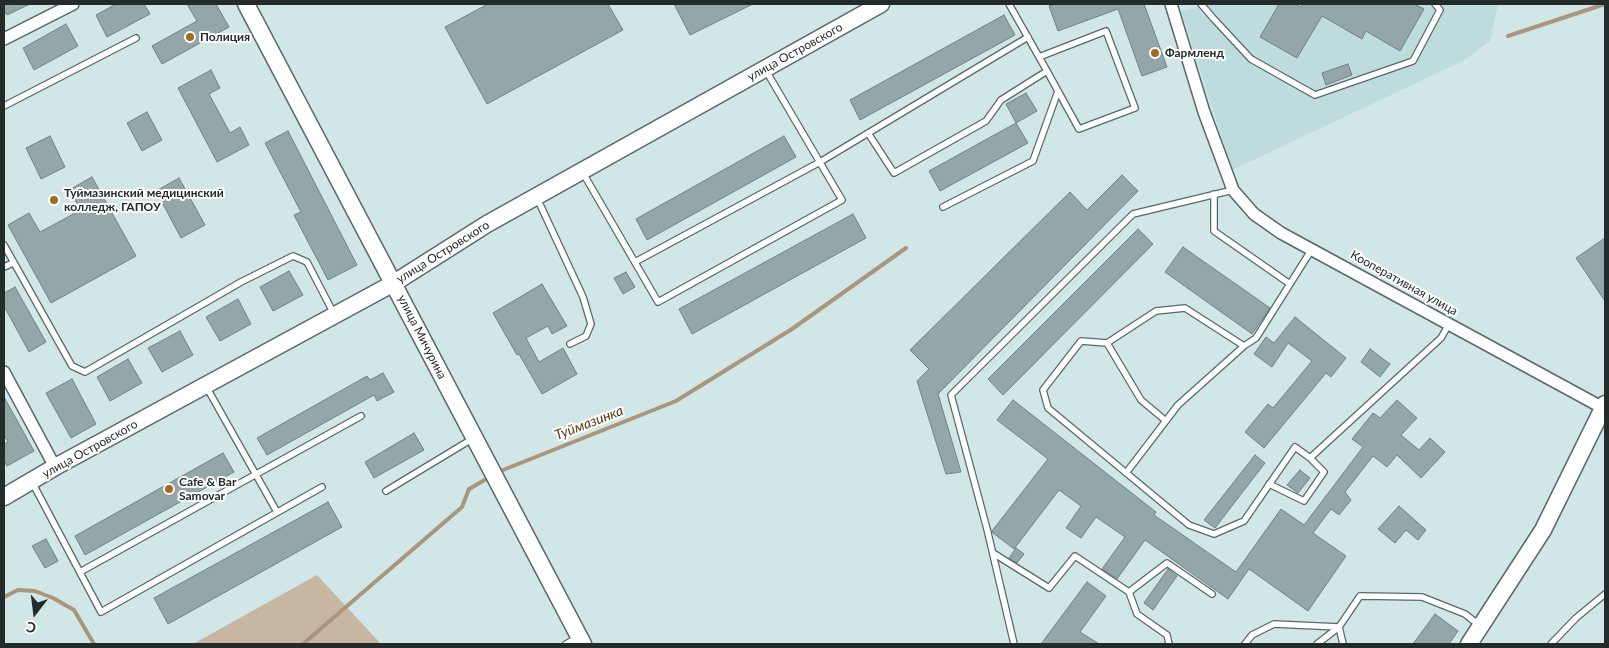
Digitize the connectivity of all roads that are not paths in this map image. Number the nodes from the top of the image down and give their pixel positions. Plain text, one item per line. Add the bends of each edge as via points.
1 (73, 4) edge
2 (246, 4) edge
3 (881, 4) edge
4 (1012, 4) edge
5 (1171, 4) edge
6 (1201, 4) edge
7 (1435, 4) edge
8 (1028, 37) junction
9 (4, 38) edge
10 (136, 38) dead end
11 (1039, 57) junction
12 (764, 69) junction
13 (1046, 71) junction
14 (1058, 91) junction
15 (4, 106) edge
16 (868, 133) junction
17 (820, 162) junction
18 (582, 171) junction
19 (1233, 190) junction
20 (1214, 194) junction
21 (536, 196) junction
22 (943, 207) dead end
23 (4, 245) edge
24 (1312, 249) junction
25 (13, 262) junction
26 (635, 262) junction
27 (4, 267) edge
28 (394, 283) junction
29 (1290, 284) junction
30 (335, 316) junction
31 (1449, 324) junction
32 (1107, 343) junction
33 (570, 344) dead end
34 (1244, 346) junction
35 (4, 372) edge
36 (206, 386) junction
37 (1605, 407) edge
38 (361, 416) dead end
39 (1166, 421) junction
40 (474, 438) junction
41 (1310, 458) junction
42 (55, 467) junction
43 (1126, 472) junction
44 (256, 474) junction
45 (32, 482) junction
46 (1269, 484) junction
47 (322, 487) dead end
48 (386, 491) dead end
49 (4, 497) edge
50 (277, 512) junction
51 (992, 553) junction
52 (80, 572) junction
53 (1129, 592) junction
54 (1212, 594) dead end
55 (1605, 594) edge
56 (1481, 626) junction
57 (1339, 627) junction
58 (576, 642) edge
59 (1014, 644) edge
60 (1169, 644) edge
61 (1245, 644) edge
62 (1316, 644) edge
63 (1343, 644) edge
64 (1469, 644) edge
65 (1551, 644) edge

1 - 9 street
2 - 28 main road, улица Мичурина
3 - 12 main road, улица Островского
4 - 8 lane
5 - 19 street, Кооперативная улица via 1204,112
6 - 7 lane via 1251,59 1315,95 1413,61 1440,10
8 - 11 lane
8 - 16 lane
10 - 15 lane
11 - 13 lane
11 - 14 lane via 1106,31 1135,108 1079,129
12 - 17 lane
12 - 18 main road, улица Островского
13 - 14 lane
13 - 16 lane via 1001,100 986,121 894,174
14 - 22 lane via 1033,161
16 - 17 lane
17 - 26 lane
17 - 26 lane via 842,200 658,302
18 - 21 main road, улица Островского
18 - 26 lane
19 - 20 lane
19 - 24 street, Кооперативная улица via 1254,214
20 - 29 lane via 1214,231
20 - 51 lane via 1134,214 952,395
21 - 28 main road, улица Островского
21 - 33 lane via 583,297 591,324 586,336
23 - 25 lane
24 - 29 lane
24 - 31 street, Кооперативная улица
25 - 27 lane
25 - 30 lane via 72,366 85,372 241,282 293,256 307,262
28 - 30 main road, улица Островского
28 - 40 main road, улица Мичурина
29 - 34 lane via 1256,338
30 - 36 main road, улица Островского
31 - 37 street, Кооперативная улица
31 - 41 lane via 1441,338
32 - 34 lane via 1156,311 1185,308
32 - 39 lane via 1141,400
32 - 43 lane via 1081,341 1042,390 1048,408
34 - 39 lane via 1178,405
35 - 42 street
36 - 42 main road, улица Островского
36 - 44 lane
37 - 56 main road via 1544,530
38 - 44 lane
39 - 43 lane
40 - 48 lane
40 - 58 main road, улица Мичурина
41 - 46 lane via 1295,447
41 - 46 lane via 1324,472 1304,501
42 - 45 main road, улица Островского
43 - 46 lane via 1189,525 1214,534 1244,521
44 - 50 lane
44 - 52 lane
45 - 49 main road, улица Островского
45 - 52 lane
47 - 50 lane
50 - 52 lane via 101,612
51 - 53 lane via 1049,588 1075,556
51 - 59 lane
53 - 54 lane via 1167,563
53 - 60 lane via 1137,614 1167,635
55 - 65 lane
56 - 57 lane via 1465,614 1422,597 1360,596
56 - 64 main road
57 - 61 lane via 1274,624 1252,635
57 - 62 lane
57 - 63 lane

